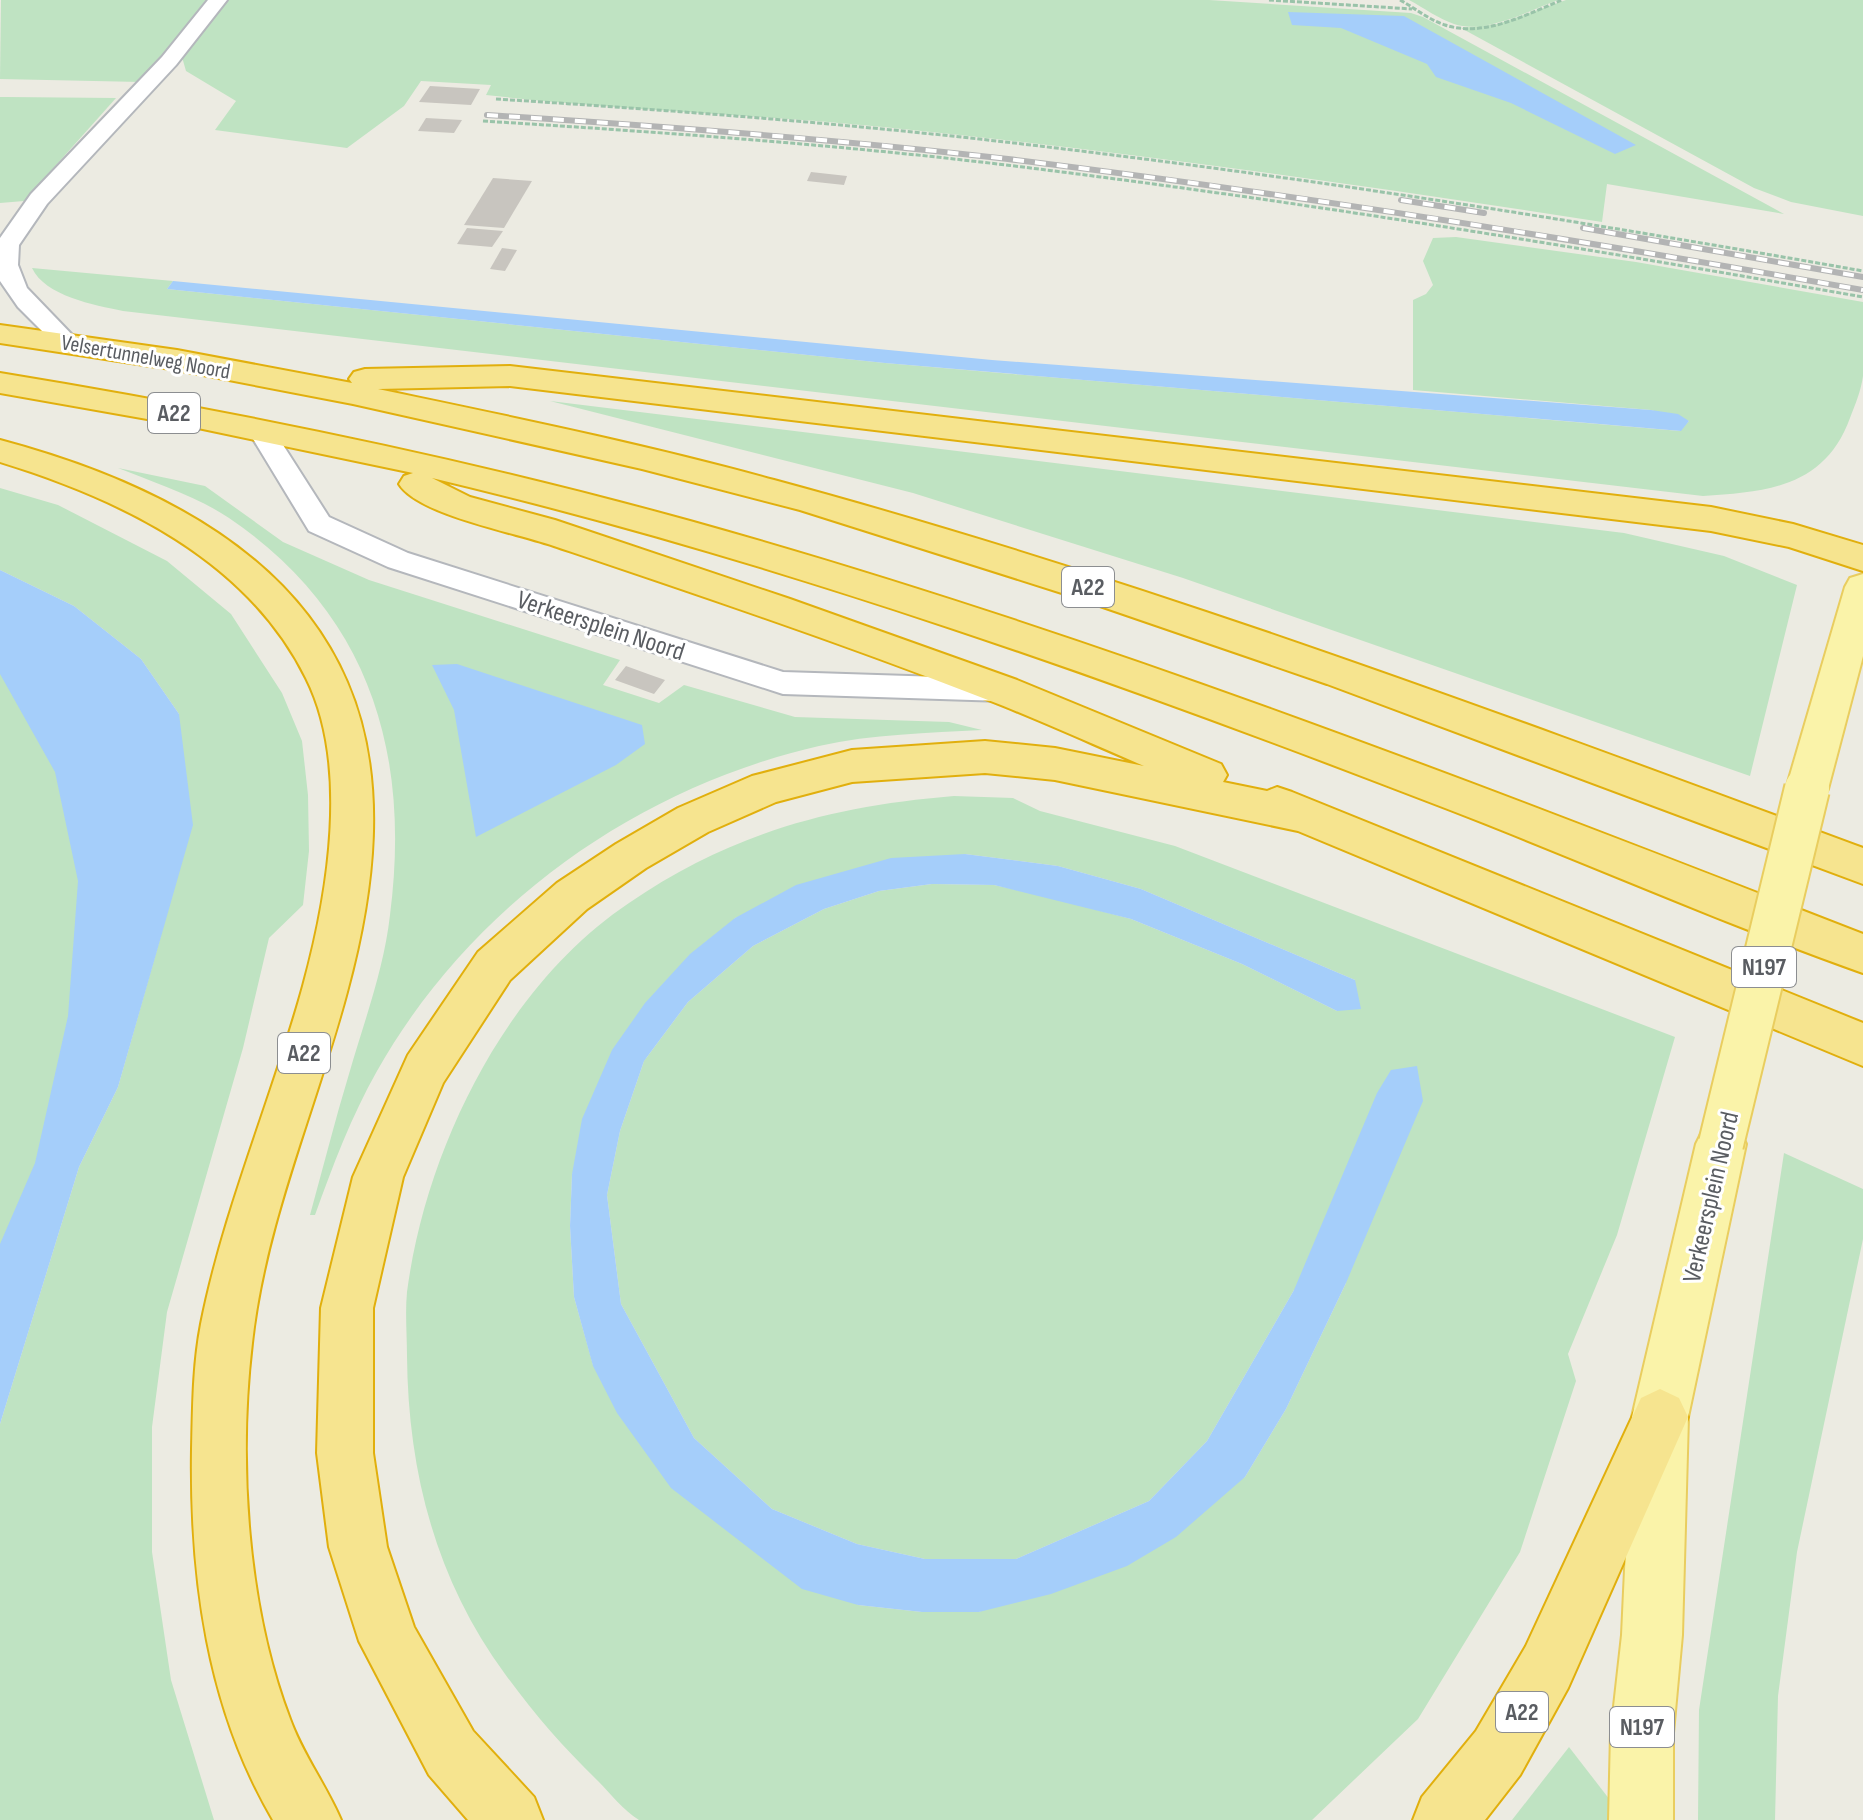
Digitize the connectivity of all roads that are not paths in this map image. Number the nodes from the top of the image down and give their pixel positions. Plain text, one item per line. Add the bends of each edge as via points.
1 (218, 0) edge
2 (0, 334) edge
3 (67, 342) junction
4 (291, 380) junction
5 (0, 383) edge
6 (260, 429) junction
7 (346, 448) junction
8 (0, 451) edge
9 (1863, 558) edge
10 (1863, 587) edge
11 (1003, 690) junction
12 (1303, 815) junction
13 (1863, 866) edge
14 (1863, 954) edge
15 (1863, 1045) edge
16 (1660, 1417) junction
17 (309, 1820) edge
18 (511, 1820) edge
19 (1445, 1820) edge
20 (1641, 1820) edge

1 - 3 lane via 169,61 39,199 6,252 8,278
2 - 3 highway, Velsertunnelweg Noord / A22
3 - 4 highway, Velsertunnelweg Noord / A22
4 - 9 highway, A22 via 525,378 1711,519
4 - 13 highway, A22 via 682,468 1128,599
5 - 6 highway, A22
6 - 7 highway, A22
6 - 11 lane, Verkeersplein Noord via 319,524 398,560 783,683
7 - 11 highway, A22 via 458,506 748,598
7 - 14 highway, A22 via 782,560 1142,677
8 - 17 highway, A22 via 62,468 165,514 241,567 292,623 327,681 349,761 353,855 337,944 246,1240 228,1321 221,1389 219,1489 225,1581 250,1696 287,1786
10 - 16 main road, Verkeersplein Noord / N197, bridge via 1807,789
11 - 12 highway, A22
12 - 15 highway, A22
12 - 18 highway, A22 via 1055,764 985,757 852,766 767,788 693,820 572,896 494,966 425,1070 378,1177 347,1308 345,1453 358,1547 389,1641 451,1753
16 - 19 highway, A22 via 1547,1667 1498,1753
16 - 20 main road, Verkeersplein Noord / N197

